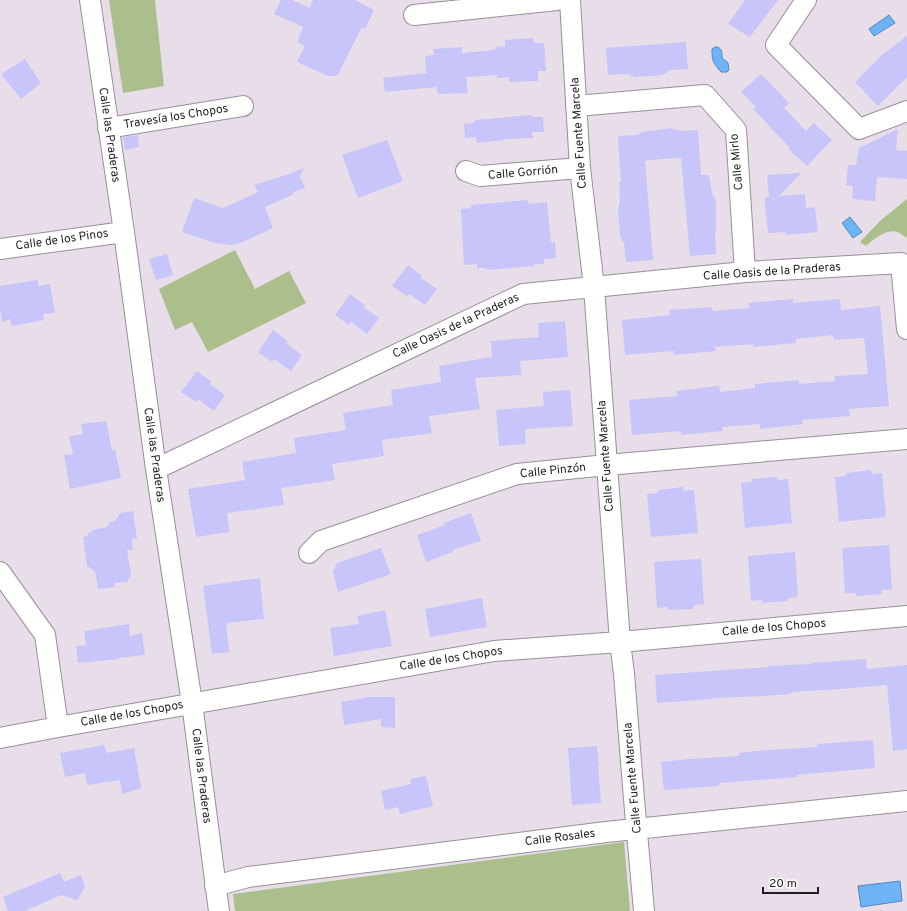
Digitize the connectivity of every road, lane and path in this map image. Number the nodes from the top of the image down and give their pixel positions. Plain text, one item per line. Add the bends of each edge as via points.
1 (90, 0) edge
2 (557, 0) edge
3 (570, 0) edge
4 (806, 0) edge
5 (414, 15) dead end
6 (243, 106) dead end
7 (576, 106) junction
8 (907, 111) edge
9 (108, 128) junction
10 (580, 168) junction
11 (466, 170) dead end
12 (124, 232) junction
13 (0, 249) edge
14 (745, 272) junction
15 (594, 288) junction
16 (907, 329) edge
17 (907, 439) edge
18 (607, 465) junction
19 (156, 469) junction
20 (309, 553) dead end
21 (0, 572) edge
22 (907, 616) edge
23 (620, 642) junction
24 (192, 703) junction
25 (58, 727) junction
26 (0, 738) edge
27 (907, 801) edge
28 (637, 829) junction
29 (215, 886) junction
30 (219, 911) edge
31 (644, 911) edge

1 - 9 street, Calle las Praderas
2 - 5 street
3 - 7 street, Calle Fuente Marcela
4 - 8 street via 776,45 859,129
6 - 9 street, Travesía los Chopos
7 - 10 street, Calle Fuente Marcela
7 - 14 street, Calle Mirlo via 705,95 736,130
9 - 12 street, Calle las Praderas
10 - 11 street, Calle Gorrión via 480,176
10 - 15 street, Calle Fuente Marcela
12 - 13 street, Calle de los Pinos
12 - 19 street, Calle las Praderas
14 - 15 street, Calle Oasis de la Praderas
14 - 16 street, Calle Oasis de la Praderas via 901,263
15 - 18 street, Calle Fuente Marcela
15 - 19 street, Calle Oasis de la Praderas via 523,294
17 - 18 street, Calle Pinzón
18 - 20 street, Calle Pinzón via 517,474 321,541
18 - 23 street, Calle Fuente Marcela
19 - 24 street, Calle las Praderas
21 - 25 street via 45,635
22 - 23 street, Calle de los Chopos
23 - 24 street, Calle de los Chopos via 494,652
23 - 28 street, Calle Fuente Marcela
24 - 25 street, Calle de los Chopos
24 - 29 street, Calle las Praderas
25 - 26 street, Calle de los Chopos
27 - 28 street, Calle Rosales
28 - 29 street, Calle Rosales via 248,877
28 - 31 street, Calle Fuente Marcela
29 - 30 street, Calle las Praderas

